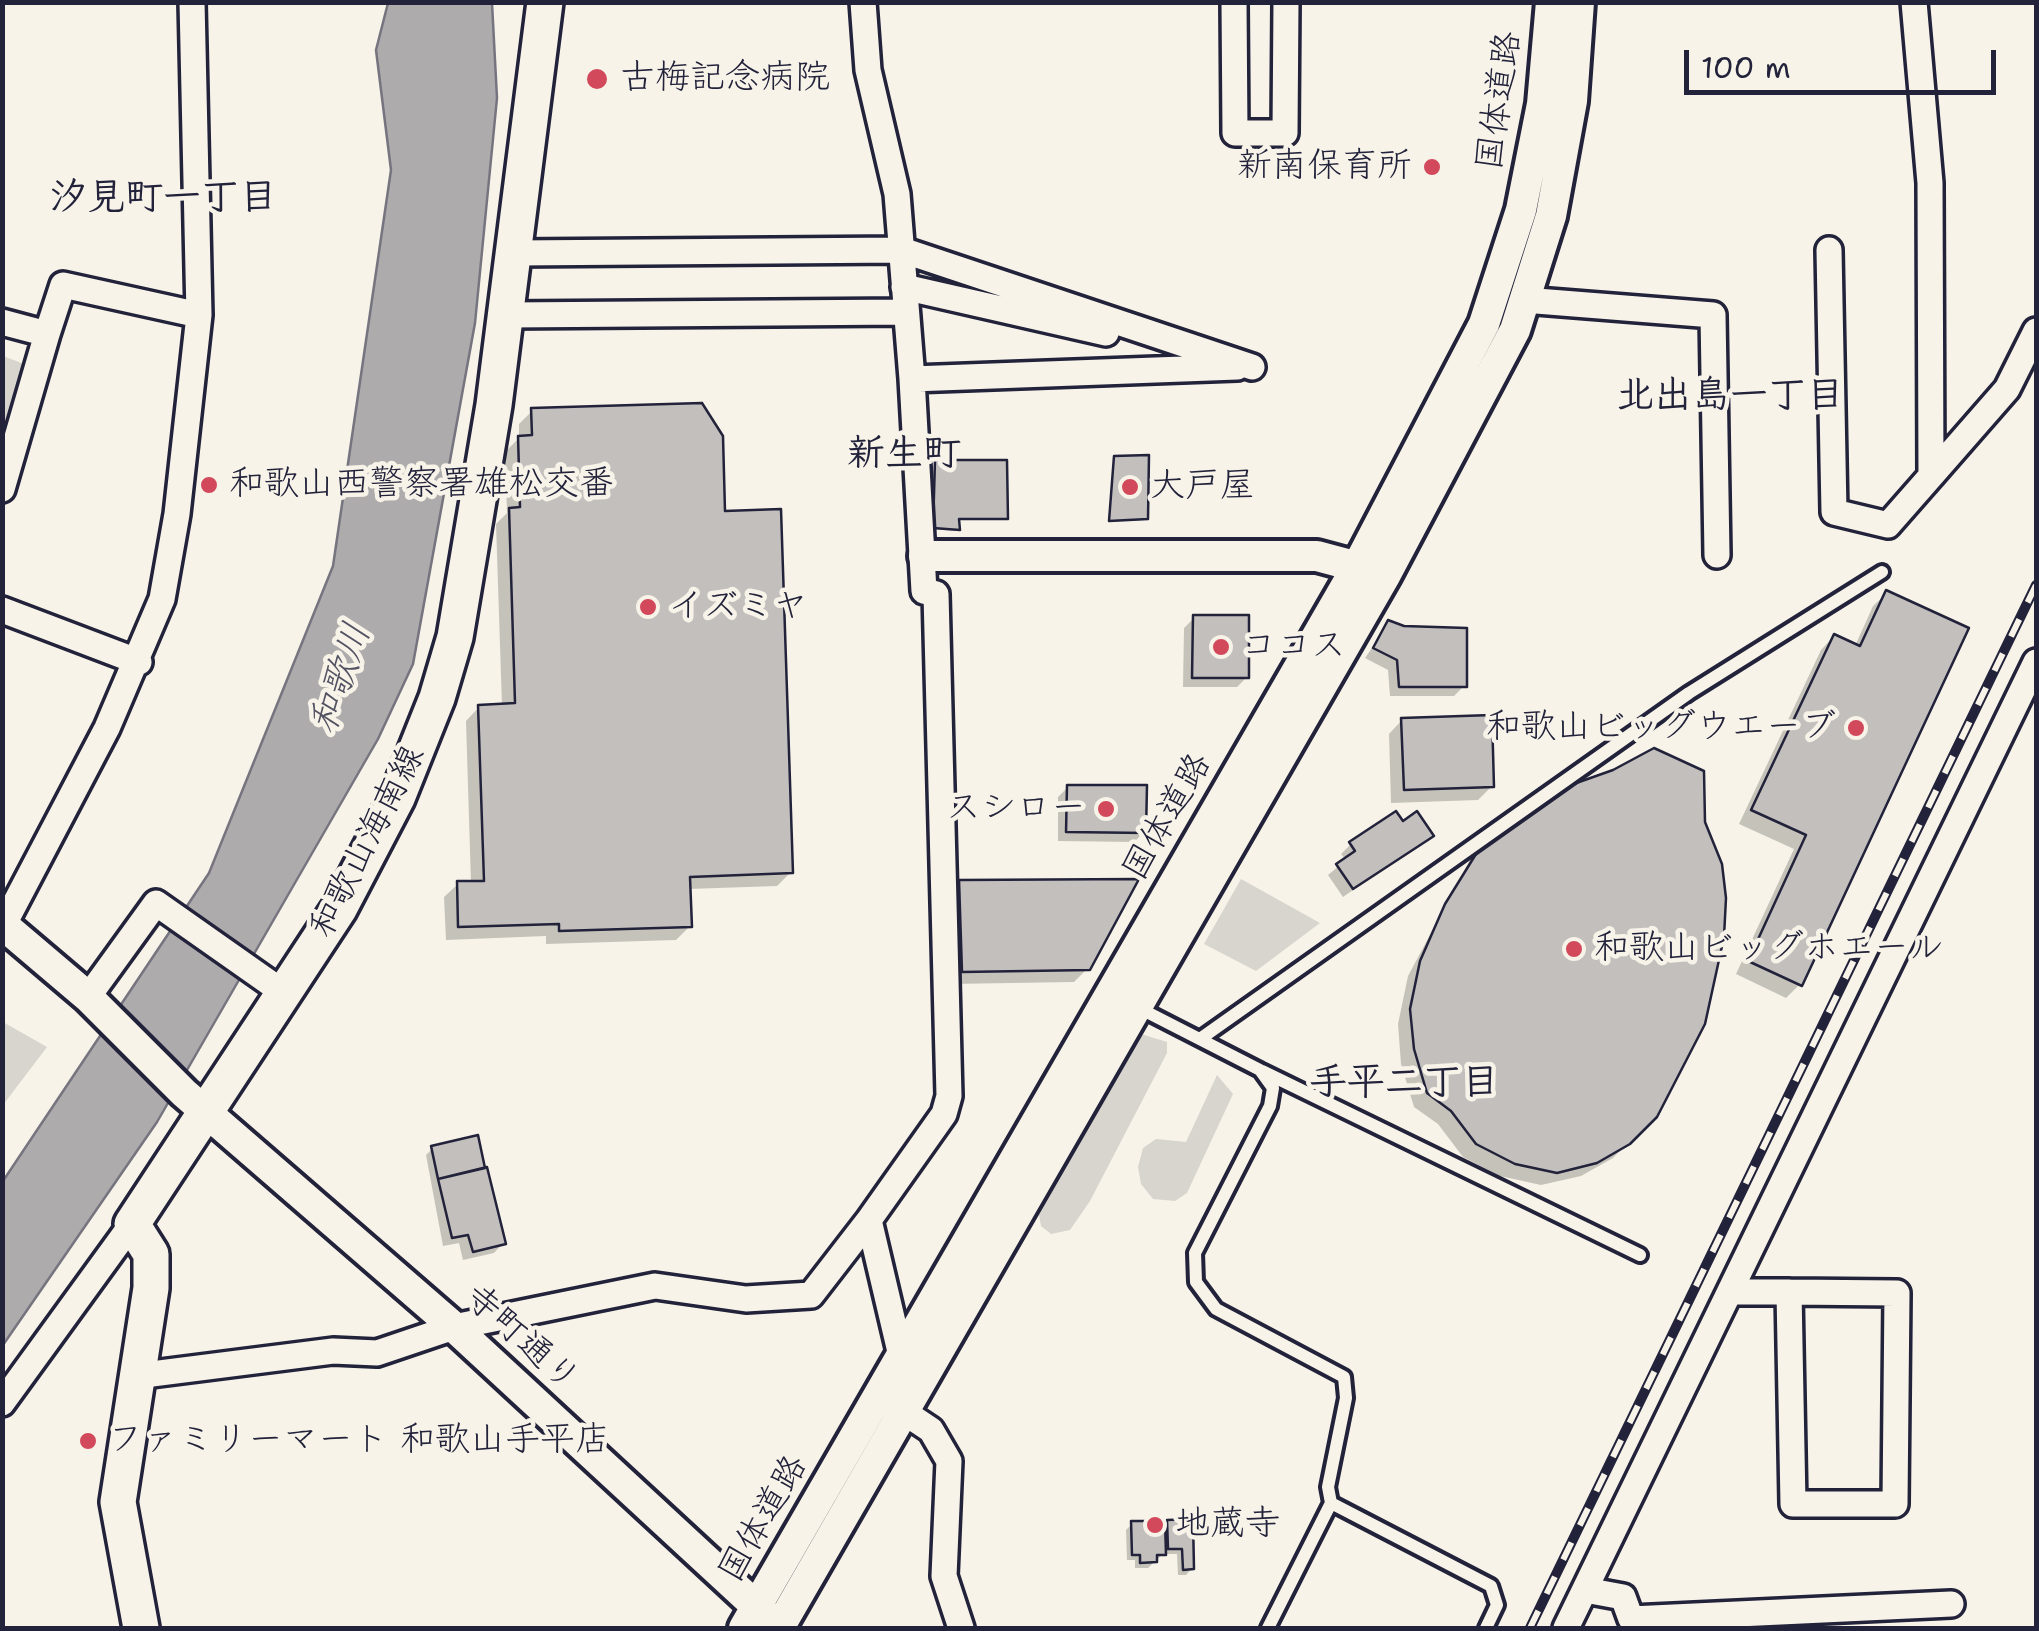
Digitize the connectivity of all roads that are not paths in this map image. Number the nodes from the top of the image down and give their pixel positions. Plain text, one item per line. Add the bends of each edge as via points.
1 (192, 2) edge
2 (546, 2) edge
3 (863, 2) edge
4 (1234, 2) edge
5 (1286, 2) edge
6 (1551, 2) edge
7 (1579, 2) edge
8 (1914, 2) edge
9 (902, 250) junction
10 (1829, 250) dead end
11 (515, 253) junction
12 (905, 300) junction
13 (1524, 300) junction
14 (199, 315) junction
15 (507, 315) junction
16 (2, 322) edge
17 (2036, 331) edge
18 (47, 334) junction
19 (1252, 367) junction
20 (912, 378) junction
21 (1931, 476) junction
22 (2, 489) edge
23 (1717, 555) dead end
24 (924, 556) junction
25 (1371, 571) junction
26 (1882, 572) dead end
27 (2, 610) edge
28 (139, 662) junction
29 (2036, 662) edge
30 (3, 926) edge
31 (276, 988) junction
32 (1109, 993) junction
33 (94, 1004) junction
34 (1137, 1007) junction
35 (1200, 1039) junction
36 (1260, 1070) junction
37 (195, 1102) junction
38 (869, 1220) junction
39 (132, 1224) junction
40 (1640, 1256) dead end
41 (1730, 1292) junction
42 (1790, 1292) junction
43 (454, 1327) junction
44 (914, 1363) junction
45 (136, 1376) junction
46 (2, 1403) edge
47 (904, 1412) junction
48 (1331, 1503) junction
49 (1585, 1590) junction
50 (1951, 1604) dead end
51 (750, 1618) edge
52 (1631, 1624) edge
53 (141, 1628) edge
54 (779, 1628) edge
55 (961, 1628) edge
56 (1268, 1628) edge
57 (1486, 1628) edge
58 (1566, 1628) edge

1 - 14 street
2 - 11 main road, 和歌山海南線
3 - 9 street via 868,70 898,194
4 - 5 street via 1235,132 1285,133
6 - 25 street, 国体道路 via 1542,104 1521,210 1484,324
7 - 13 street, 国体道路 via 1572,101 1551,216
8 - 21 street via 1930,183
9 - 11 street
9 - 12 street
9 - 19 street
10 - 21 street via 1834,512 1888,525
11 - 15 main road, 和歌山海南線
12 - 15 street
12 - 19 street
12 - 20 street
13 - 23 street via 1712,315
13 - 25 street, 国体道路 via 1460,442
14 - 18 street via 63,285
14 - 28 street via 168,565
15 - 31 main road, 和歌山海南線 via 455,637 438,698 340,909
16 - 18 street
17 - 21 street via 2007,389
18 - 22 street
19 - 20 street
20 - 24 street
24 - 25 street via 1318,556
24 - 38 street via 924,591 936,594 937,612 950,1096
25 - 32 street, 国体道路
25 - 34 street, 国体道路
26 - 35 lane via 1689,693
27 - 28 street
28 - 30 street
29 - 41 street
30 - 33 street, 寺町通り
31 - 33 street via 156,904
31 - 37 main road, 和歌山海南線
32 - 34 lane
32 - 44 street, 国体道路
33 - 37 street, 寺町通り
34 - 35 lane
34 - 44 street, 国体道路
35 - 36 lane
36 - 40 lane
36 - 48 lane via 1273,1088 1270,1106 1195,1253 1196,1282 1216,1309 1344,1378
37 - 39 main road, 和歌山海南線
37 - 43 street, 寺町通り
38 - 43 street via 811,1295 746,1299 655,1286
38 - 44 street
39 - 45 main road via 151,1254
39 - 46 street
41 - 42 street
41 - 49 street
42 - 42 street via 1897,1293 1895,1504 1793,1504
43 - 45 street via 378,1353 332,1351
43 - 51 street, 寺町通り
44 - 47 street, 国体道路
44 - 51 street, 国体道路
45 - 53 main road via 118,1502
47 - 54 street, 国体道路
47 - 55 street via 932,1430 949,1461 944,1576
48 - 56 lane
48 - 57 lane via 1491,1586 1497,1606
49 - 52 street via 1623,1597
49 - 58 street
50 - 52 street
51 - 54 street, 寺町通り

